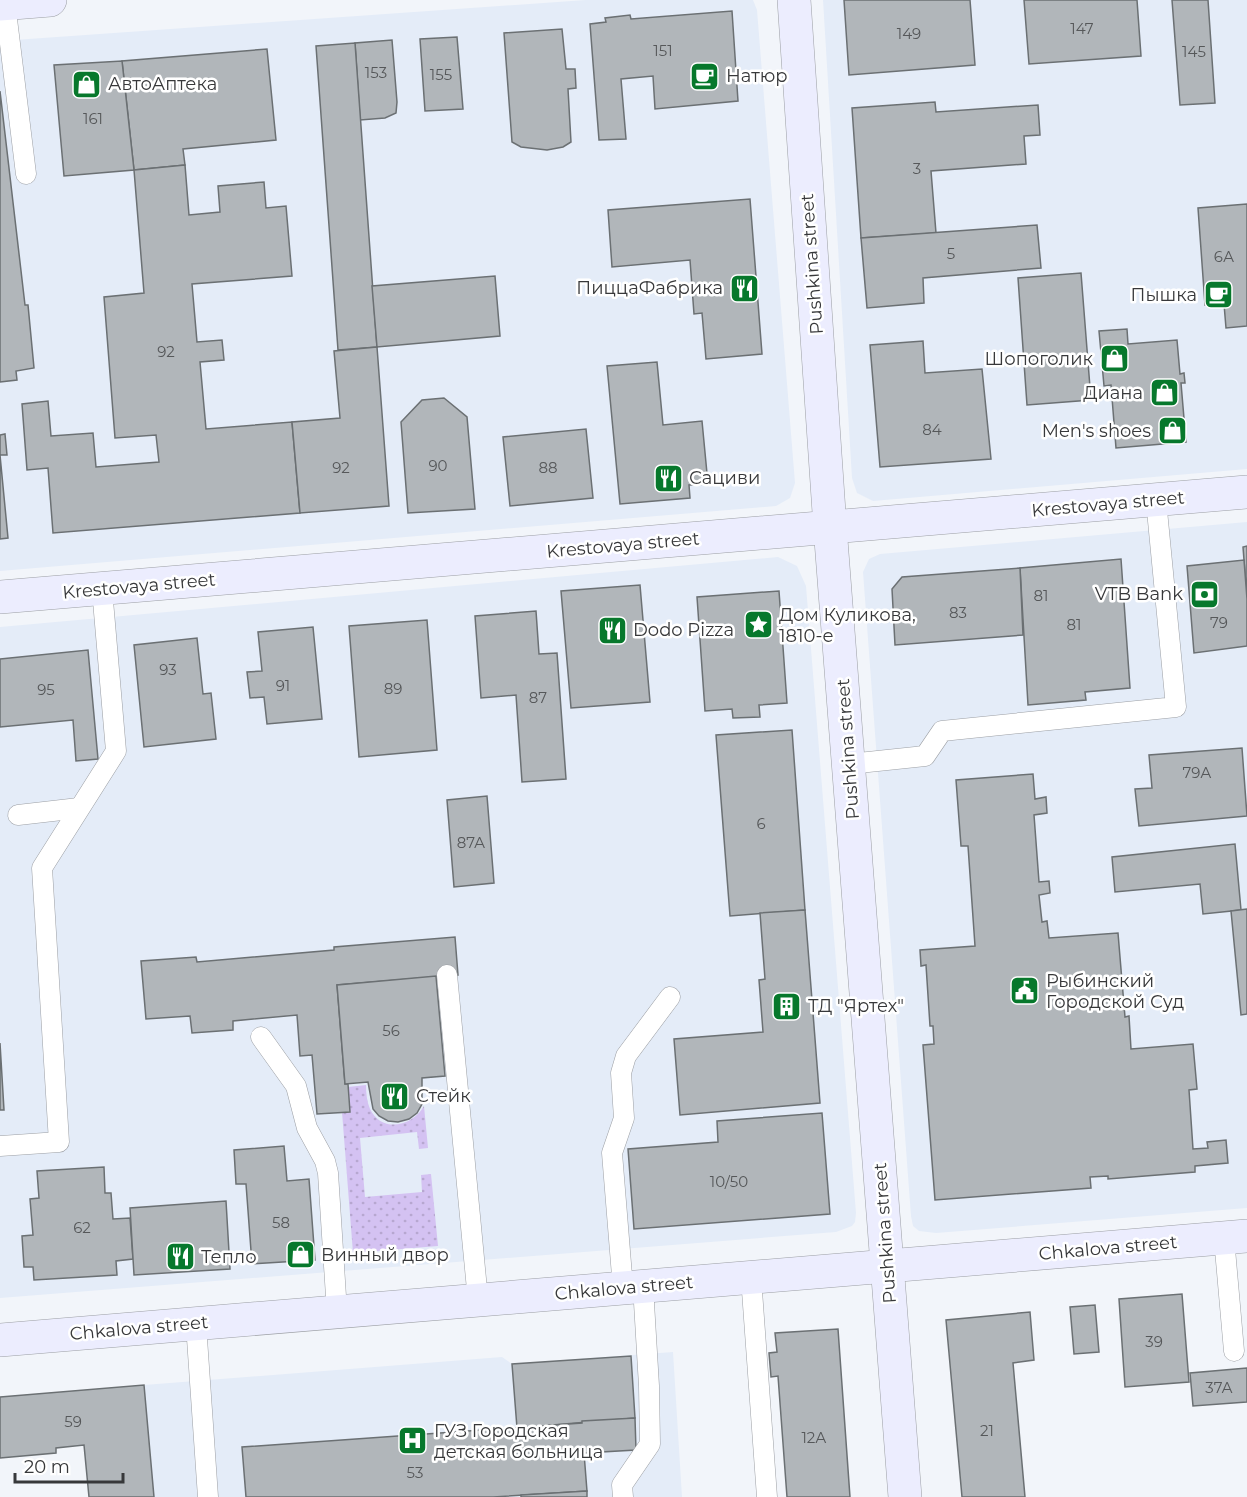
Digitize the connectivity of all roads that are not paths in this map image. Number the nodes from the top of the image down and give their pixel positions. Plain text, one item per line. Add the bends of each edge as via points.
1 (50, 0) edge
2 (794, 0) edge
3 (3, 4) edge
4 (26, 174) dead end
5 (1247, 492) edge
6 (1156, 500) junction
7 (830, 527) junction
8 (102, 589) junction
9 (0, 597) edge
10 (849, 764) junction
11 (79, 808) junction
12 (18, 815) dead end
13 (447, 975) dead end
14 (670, 997) dead end
15 (261, 1037) dead end
16 (0, 1146) edge
17 (1235, 1237) edge
18 (887, 1266) junction
19 (751, 1277) junction
20 (633, 1287) junction
21 (478, 1300) junction
22 (337, 1312) junction
23 (196, 1324) junction
24 (0, 1340) edge
25 (1234, 1351) dead end
26 (208, 1497) edge
27 (622, 1497) edge
28 (767, 1497) edge
29 (905, 1497) edge

1 - 3 street
2 - 7 street, Pushkina street
3 - 4 lane
5 - 6 street, Krestovaya street
6 - 7 street, Krestovaya street
6 - 10 lane via 1176,707 942,730 925,756
7 - 8 street, Krestovaya street
7 - 10 street, Pushkina street
8 - 9 street, Krestovaya street
8 - 11 lane via 116,752
10 - 18 street, Pushkina street
11 - 12 lane
11 - 16 lane via 42,868 59,1142
13 - 21 lane
14 - 20 lane via 626,1056 621,1073 624,1118 612,1153
15 - 22 lane via 296,1086 307,1128 327,1167
17 - 18 street, Chkalova street
17 - 25 lane
18 - 19 street, Chkalova street
18 - 29 street, Pushkina street
19 - 20 street, Chkalova street
19 - 28 lane
20 - 21 street, Chkalova street
20 - 27 lane via 649,1386 650,1444 622,1485
21 - 22 street, Chkalova street
22 - 23 street, Chkalova street
23 - 24 street, Chkalova street
23 - 26 lane

